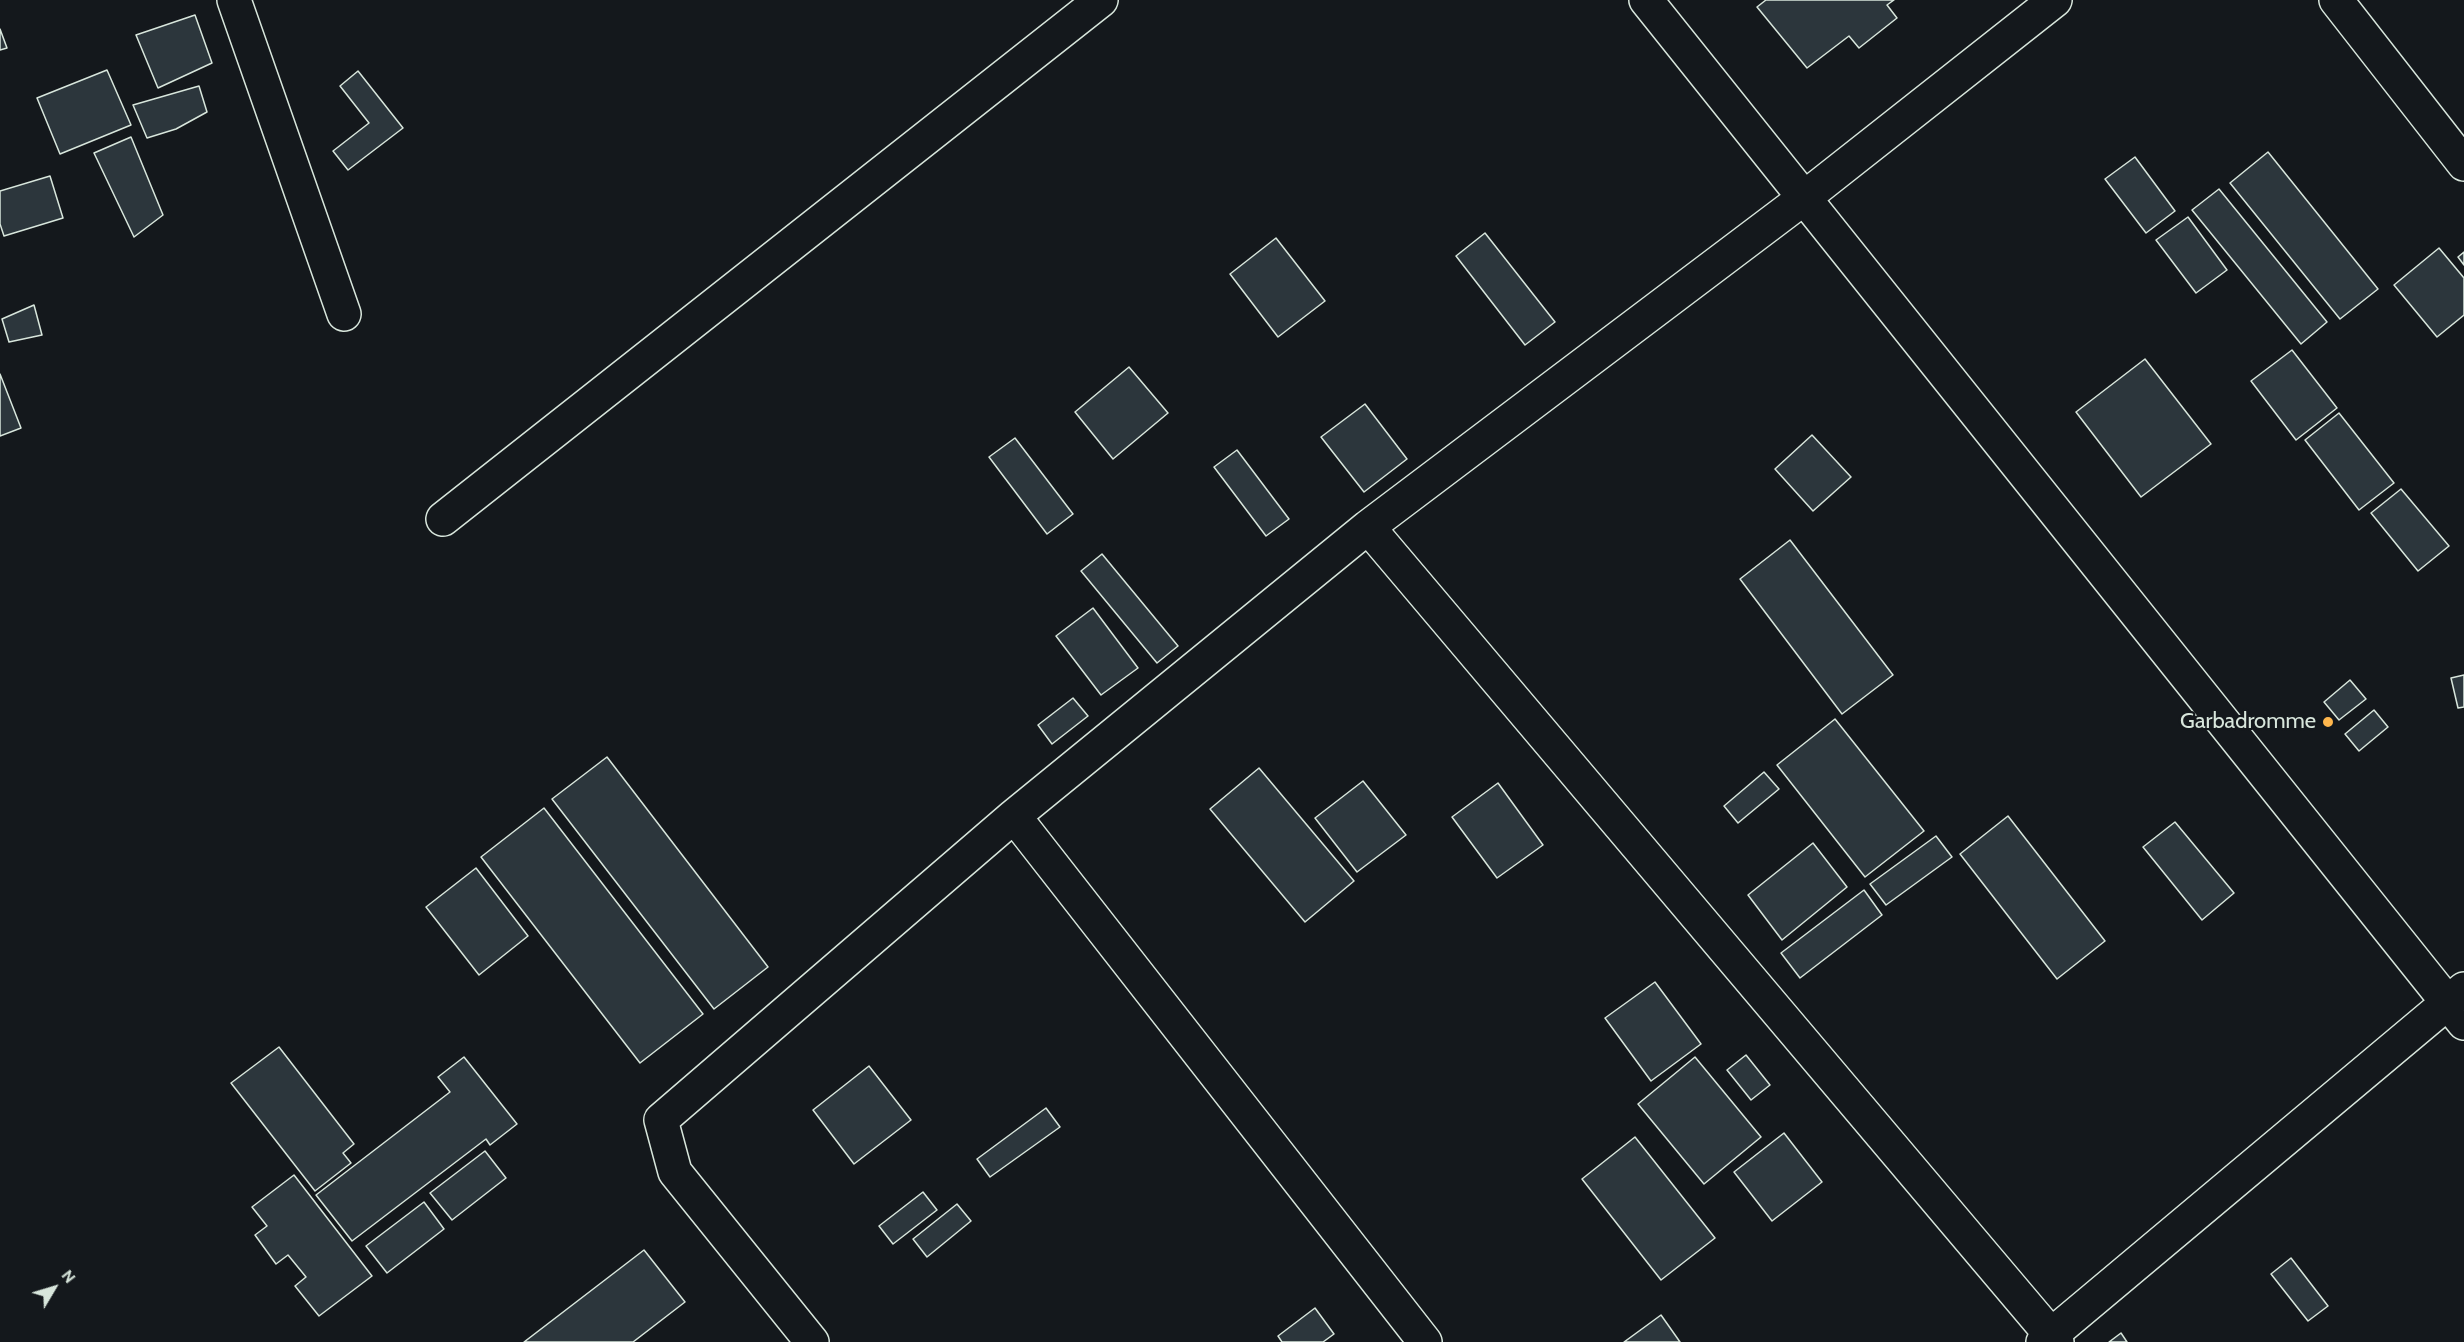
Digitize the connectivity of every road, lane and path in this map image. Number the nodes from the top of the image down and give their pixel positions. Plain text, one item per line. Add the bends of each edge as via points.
1 (234, 0) edge
2 (1101, 0) edge
3 (1646, 0) edge
4 (2055, 0) edge
5 (2336, 0) edge
6 (2464, 164) edge
7 (1804, 198) junction
8 (344, 314) dead end
9 (443, 519) dead end
10 (1368, 527) junction
11 (1014, 816) junction
12 (2459, 1005) edge
13 (2051, 1340) edge
14 (812, 1342) edge
15 (1425, 1342) edge

1 - 8 street
2 - 9 street
3 - 7 street
4 - 7 street
5 - 6 street
7 - 10 street
7 - 12 street
10 - 11 street
10 - 13 street
11 - 14 street via 661,1120 675,1172
11 - 15 street
12 - 13 street

